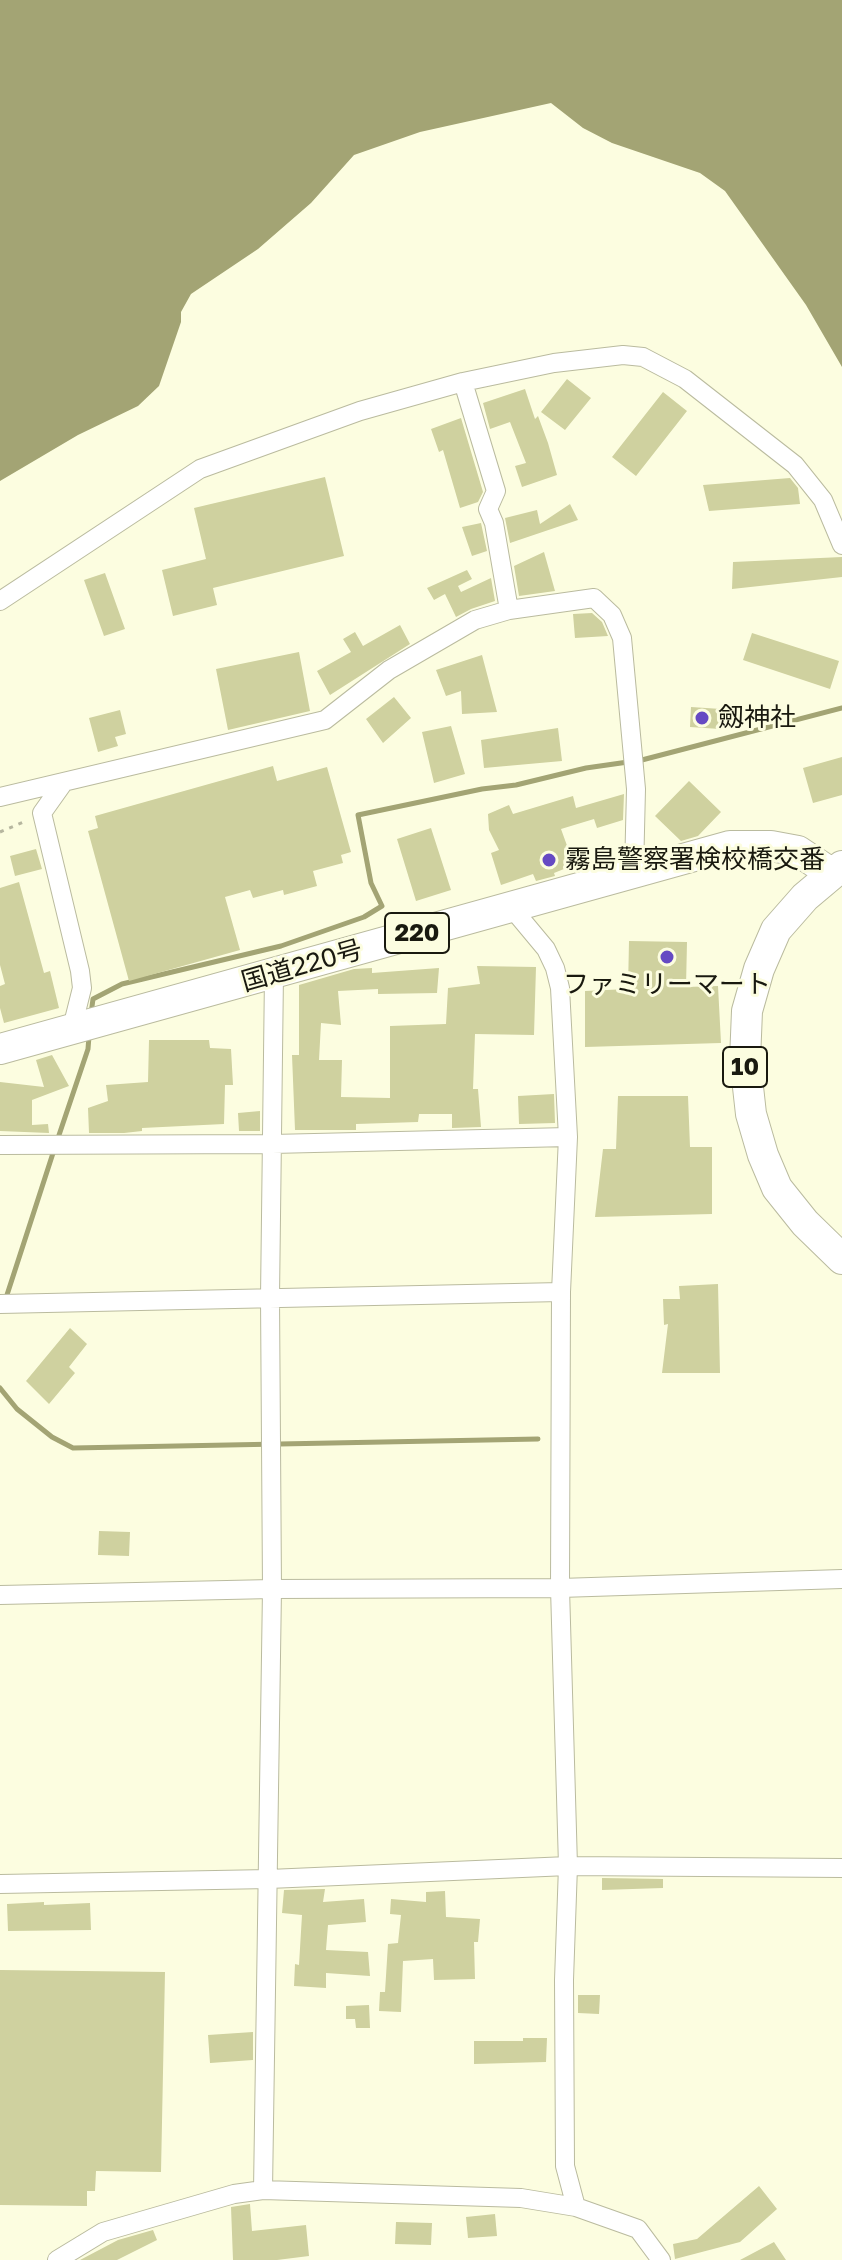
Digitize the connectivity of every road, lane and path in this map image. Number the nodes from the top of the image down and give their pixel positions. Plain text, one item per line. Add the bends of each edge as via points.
1 (463, 382) junction
2 (842, 545) edge
3 (0, 601) edge
4 (509, 610) junction
5 (64, 782) junction
6 (0, 797) edge
7 (42, 813) junction
8 (0, 832) edge
9 (837, 869) edge
10 (634, 872) junction
11 (511, 907) junction
12 (274, 974) junction
13 (72, 1028) junction
14 (0, 1049) edge
15 (568, 1137) junction
16 (272, 1144) junction
17 (0, 1145) edge
18 (842, 1259) edge
19 (561, 1292) junction
20 (270, 1297) junction
21 (0, 1304) edge
22 (842, 1579) edge
23 (560, 1588) junction
24 (272, 1589) junction
25 (0, 1595) edge
26 (568, 1866) junction
27 (842, 1868) edge
28 (269, 1879) junction
29 (0, 1884) edge
30 (263, 2190) junction
31 (576, 2207) junction
32 (57, 2260) edge
33 (661, 2260) edge

1 - 2 street via 591,358 643,357 685,379 795,465 823,500
1 - 3 street via 360,411 200,469
1 - 4 street via 496,491 488,509
4 - 5 street via 475,620 389,670 325,720
4 - 10 street via 594,598 612,615 622,638 634,755
5 - 6 street
5 - 7 street
7 - 8 path
7 - 13 street via 80,971 82,988
9 - 10 highway, 国道220号 / 220 via 798,851 730,846
9 - 18 highway, 10 via 776,930 747,1011 745,1060 751,1114 777,1188
10 - 11 highway, 国道220号 / 220
11 - 12 highway, 国道220号 / 220
11 - 15 street via 546,949 560,988
12 - 13 highway, 国道220号 / 220
12 - 16 street
13 - 14 highway, 国道220号 / 220
15 - 16 street
15 - 19 street
16 - 17 street
16 - 20 street
19 - 20 street
19 - 23 street
20 - 21 street
20 - 24 street
22 - 23 street
23 - 24 street
23 - 26 street
24 - 25 street
24 - 28 street
26 - 27 street
26 - 28 street
26 - 31 street via 565,2166
28 - 29 street
28 - 30 street
30 - 31 street via 521,2198
30 - 32 street via 103,2232
31 - 33 street via 638,2229

